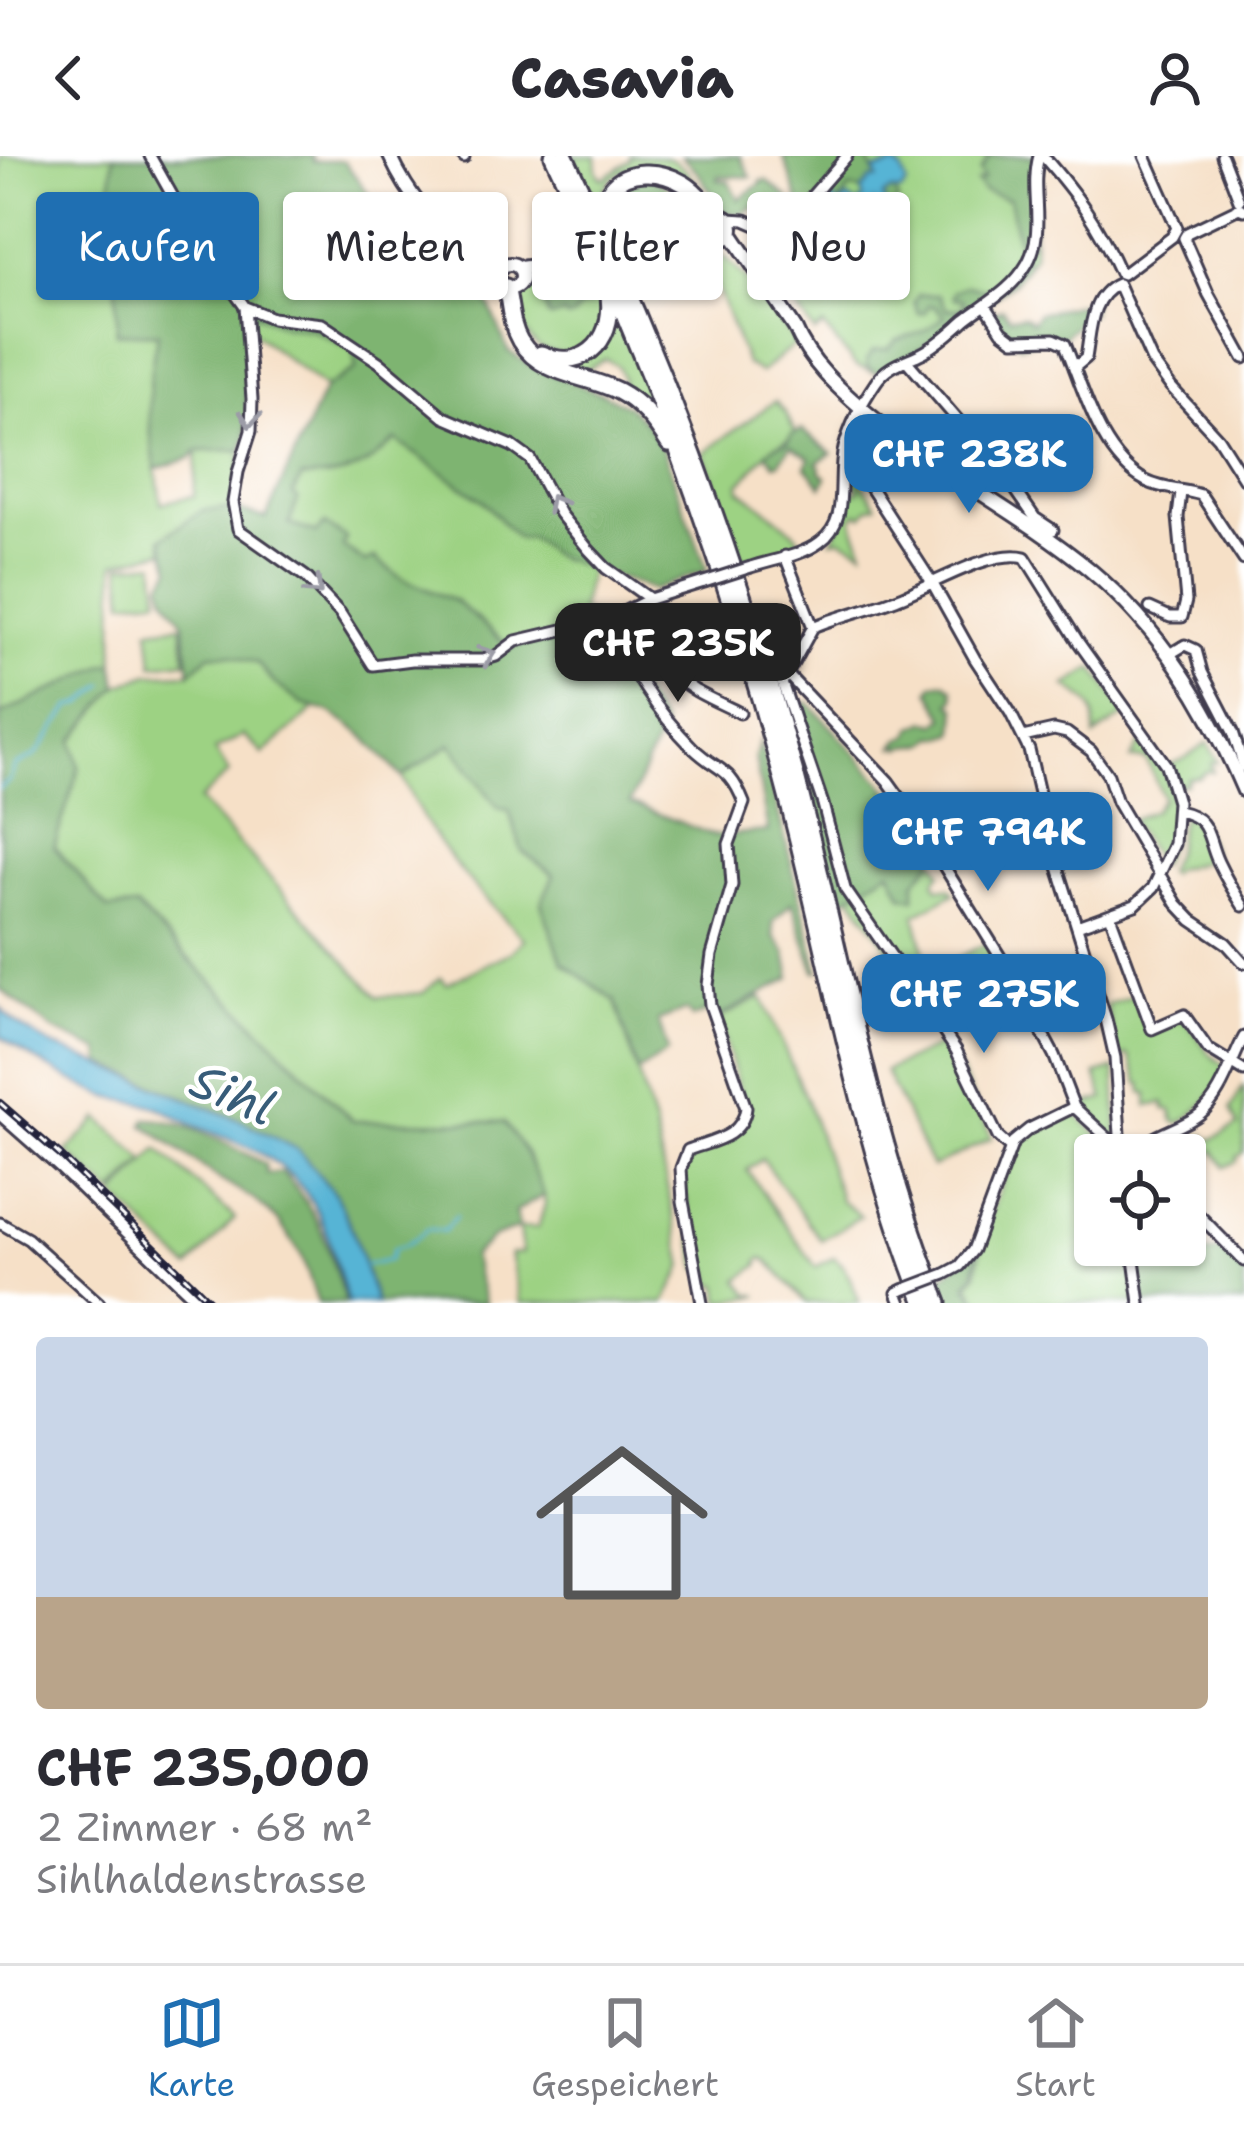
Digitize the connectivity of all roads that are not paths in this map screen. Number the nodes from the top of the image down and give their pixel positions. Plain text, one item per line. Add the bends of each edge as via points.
1 (150, 156) edge
2 (390, 156) edge
3 (553, 156) edge
4 (566, 156) edge
5 (847, 156) edge
6 (1041, 156) edge
7 (1145, 156) edge
8 (1222, 156) edge
9 (685, 166) dead end
10 (569, 192) edge
11 (582, 192) edge
12 (608, 192) edge
13 (697, 192) edge
14 (701, 192) edge
15 (1243, 202) edge
16 (723, 226) joint
17 (1181, 230) junction
18 (532, 268) edge
19 (511, 276) junction
20 (1117, 278) junction
21 (609, 300) edge
22 (617, 300) edge
23 (630, 300) edge
24 (986, 306) junction
25 (245, 307) junction
26 (1244, 358) edge
27 (906, 359) junction
28 (1074, 368) junction
29 (862, 408) junction
30 (843, 452) junction
31 (1244, 479) edge
32 (1181, 492) junction
33 (693, 493) junction
34 (1053, 530) dead end
35 (785, 556) junction
36 (1244, 560) edge
37 (933, 584) junction
38 (650, 599) junction
39 (1150, 608) dead end
40 (608, 619) junction
41 (813, 627) junction
42 (1170, 654) junction
43 (626, 661) junction
44 (786, 673) junction
45 (740, 713) dead end
46 (1023, 736) junction
47 (1244, 767) edge
48 (1244, 791) edge
49 (1178, 812) junction
50 (1160, 875) junction
51 (1243, 906) edge
52 (1110, 915) junction
53 (1077, 926) junction
54 (1244, 963) edge
55 (1244, 1036) edge
56 (1230, 1064) junction
57 (1244, 1070) edge
58 (1074, 1107) junction
59 (0, 1112) edge
60 (1105, 1134) edge
61 (1125, 1134) edge
62 (1160, 1134) edge
63 (1010, 1148) junction
64 (1206, 1222) edge
65 (0, 1223) edge
66 (1244, 1261) edge
67 (1135, 1266) edge
68 (99, 1303) edge
69 (202, 1303) edge
70 (702, 1303) edge
71 (902, 1303) edge
72 (924, 1303) edge
73 (939, 1303) edge
74 (1140, 1303) edge

1 - 25 street
2 - 19 main road via 425,214
3 - 10 highway
4 - 11 highway
5 - 16 street via 785,225
6 - 20 street via 1101,231
6 - 24 street via 1034,249 1013,284
7 - 17 street
8 - 15 street
9 - 14 highway
12 - 13 highway via 627,168 648,162 672,167
15 - 17 street
16 - 29 main road via 821,368
17 - 20 street
17 - 26 street
18 - 19 main road, bridge
19 - 21 highway via 521,331 550,358 577,358 598,345
19 - 33 highway via 513,325 530,353 638,405
20 - 28 street via 1095,306 1086,358
20 - 31 street via 1152,361
22 - 33 highway
23 - 73 highway via 688,440 765,669 879,1122
24 - 27 street
24 - 28 street via 1015,340 1061,340
38 -> 25 street via 589,550 530,460 512,446 444,417 322,324
25 -> 40 street via 251,431 233,502 238,529 306,577 373,665 483,661 516,641
27 - 29 street via 880,376
27 - 34 street
28 - 32 street via 1125,463 1142,479
29 - 30 street
29 - 42 main road via 1088,569
30 - 35 street via 835,527
30 - 37 street
32 - 36 street via 1203,497
32 - 39 street via 1184,621
33 - 72 highway via 769,731 872,1147
35 - 38 street, bridge
35 - 41 street
37 - 41 street
37 - 46 street
37 - 49 street via 1025,556 1166,766
38 - 40 street
40 - 43 street
41 - 44 street
42 - 47 street via 1185,645 1196,650
42 - 48 main road
43 - 45 street via 663,666
43 - 70 street via 695,749 735,780 744,803 729,844 732,884 708,985 744,1120 732,1134 688,1150 681,1168
44 - 58 street via 919,825 992,939
44 - 63 street via 782,683 845,889 956,1050
46 - 50 street via 1054,730 1091,751
46 - 53 street
49 - 50 street
49 - 51 street via 1204,824
50 - 52 street via 1140,901
50 - 54 street via 1183,912
52 - 53 street
52 - 56 street via 1153,1029 1184,1015
53 - 61 street via 1106,1019
55 - 56 street
56 - 57 street
56 - 62 street via 1203,1111
58 - 60 street
58 - 63 street via 1022,1133
59 - 69 main road
63 - 71 street, bridge via 974,1250 960,1266 897,1293
64 - 66 street
65 - 68 street
67 - 74 street

